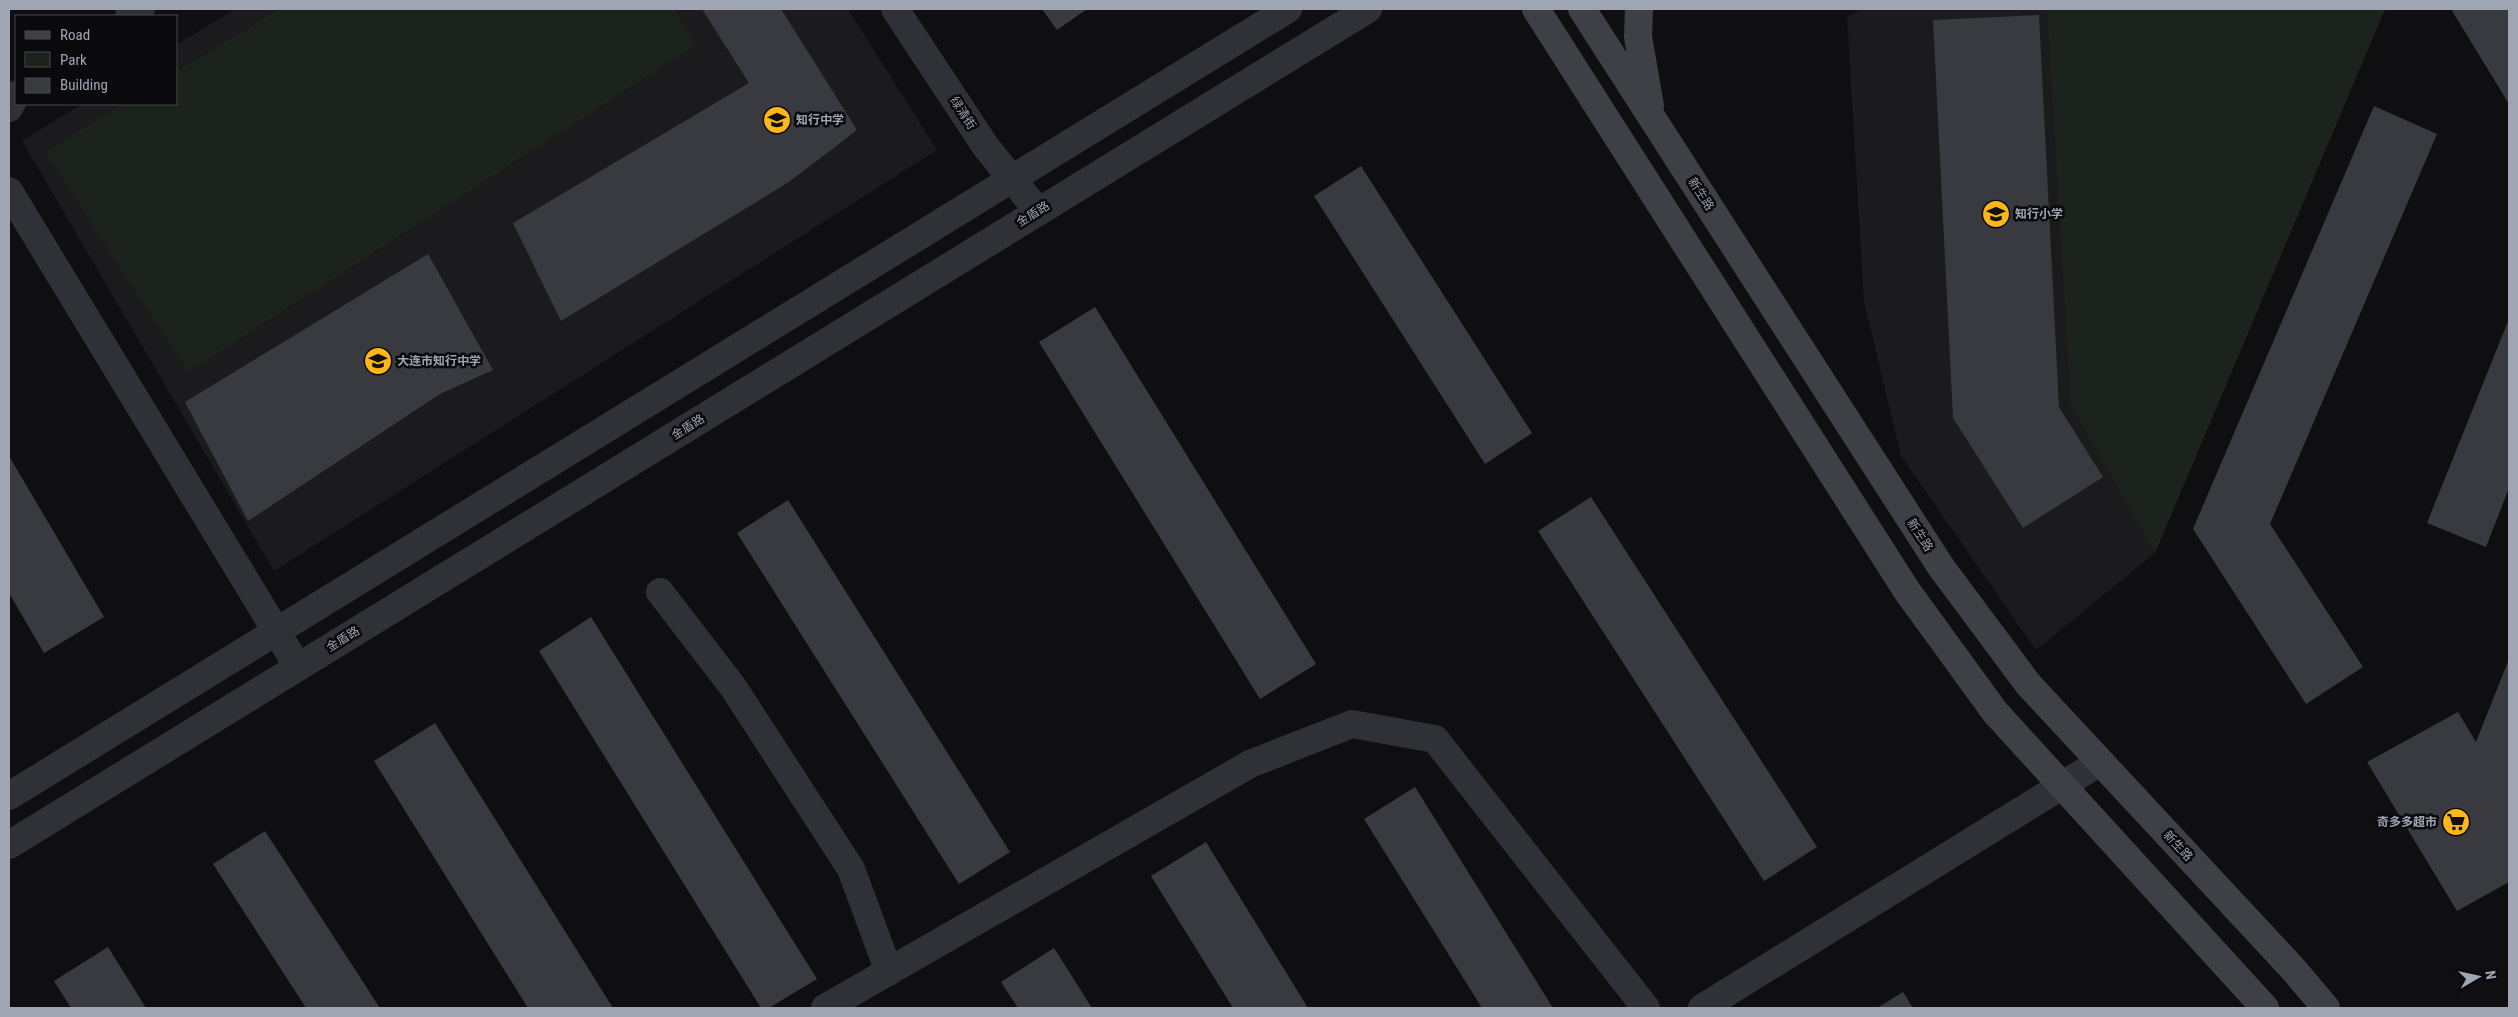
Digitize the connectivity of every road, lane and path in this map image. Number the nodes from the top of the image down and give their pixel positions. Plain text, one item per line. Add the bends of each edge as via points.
1 (141, 9) edge
2 (895, 9) edge
3 (1288, 9) edge
4 (1368, 9) edge
5 (1536, 9) edge
6 (1582, 9) edge
7 (1639, 9) edge
8 (130, 15) edge
9 (15, 97) edge
10 (9, 108) edge
11 (1652, 118) junction
12 (1012, 179) junction
13 (9, 190) edge
14 (1038, 211) junction
15 (660, 592) dead end
16 (277, 631) junction
17 (298, 667) junction
18 (2100, 762) junction
19 (2062, 785) junction
20 (9, 796) edge
21 (9, 845) edge
22 (889, 972) junction
23 (825, 1008) edge
24 (1646, 1008) edge
25 (1702, 1008) edge
26 (2265, 1008) edge
27 (2326, 1008) edge

1 - 8 street
2 - 12 street, 绿清街 via 986,147
3 - 12 street
4 - 14 street, 金盾路
5 - 19 main road via 1907,591 1995,712
6 - 11 main road, 新生路
7 - 11 main road via 1638,37
9 - 10 street
11 - 18 main road, 新生路 via 1941,567 2028,684
12 - 14 street, 绿清街
12 - 16 street
13 - 16 street
14 - 17 street, 金盾路
15 - 22 street via 733,687 851,869
16 - 17 street
16 - 20 street
17 - 21 street, 金盾路
18 - 19 street
18 - 27 main road, 新生路
19 - 25 street
19 - 26 main road
22 - 23 street
22 - 24 street via 1250,764 1352,724 1435,739

